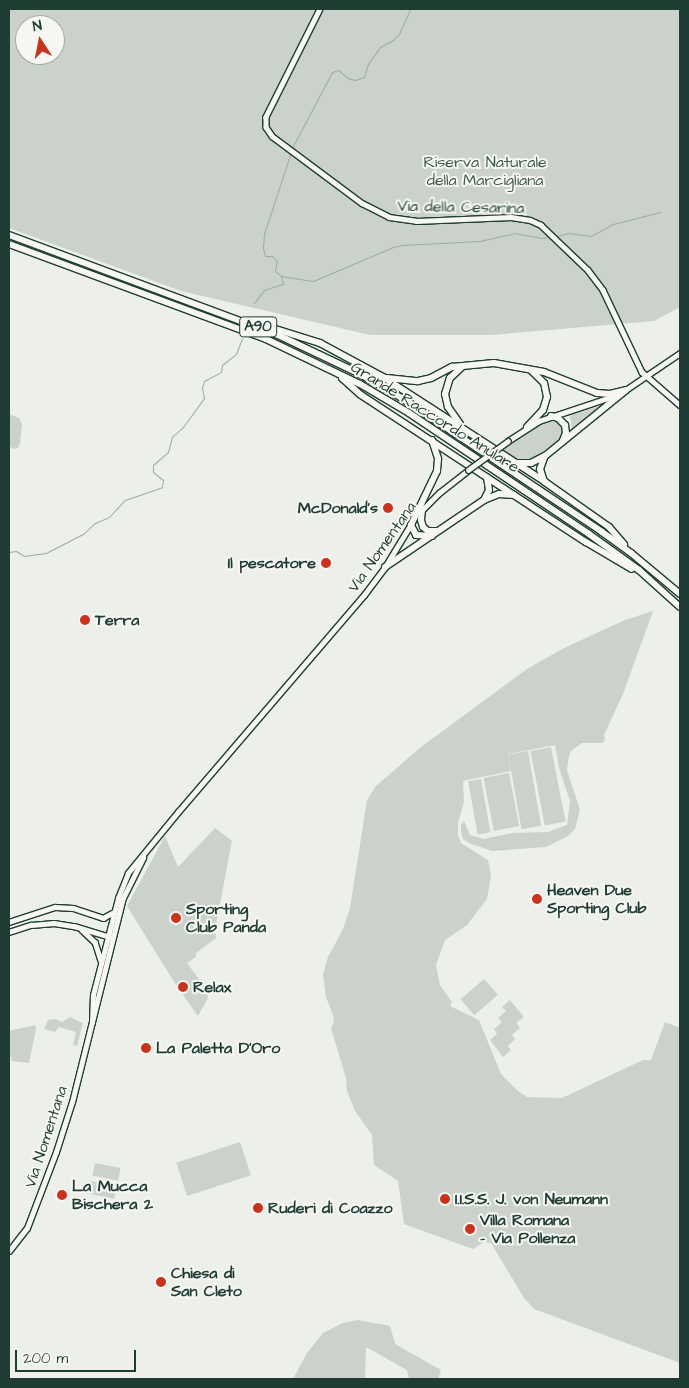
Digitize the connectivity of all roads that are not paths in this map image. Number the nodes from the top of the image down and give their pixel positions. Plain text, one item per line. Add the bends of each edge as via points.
1 (320, 9) edge
2 (9, 235) edge
3 (9, 244) edge
4 (244, 321) junction
5 (680, 353) edge
6 (466, 365) junction
7 (523, 367) junction
8 (334, 370) junction
9 (645, 375) junction
10 (383, 377) junction
11 (626, 390) junction
12 (680, 405) edge
13 (551, 416) junction
14 (528, 427) junction
15 (466, 430) junction
16 (431, 439) junction
17 (561, 443) junction
18 (545, 456) junction
19 (516, 463) junction
20 (486, 476) junction
21 (545, 482) junction
22 (515, 495) junction
23 (484, 500) junction
24 (422, 510) junction
25 (411, 525) junction
26 (440, 530) junction
27 (433, 536) junction
28 (631, 553) junction
29 (386, 567) junction
30 (645, 576) junction
31 (680, 594) edge
32 (680, 607) edge
33 (145, 854) junction
34 (114, 910) junction
35 (9, 922) edge
36 (74, 926) junction
37 (9, 932) edge
38 (110, 937) junction
39 (102, 962) junction
40 (92, 1023) junction
41 (9, 1251) edge

1 - 9 main road, Via della Cesarina via 266,117 266,127 272,136 362,203 389,218 416,221 511,217 533,221 549,232 604,290
2 - 4 highway, Grande Raccordo Anulare / A90
3 - 8 highway, Grande Raccordo Anulare / A90 via 266,339
4 - 10 highway via 309,339
4 - 28 highway, Grande Raccordo Anulare / A90 via 343,365 405,400
5 - 9 main road, Via Nomentana
6 - 7 highway via 494,363
6 - 10 highway via 449,368 418,381
6 - 15 highway via 450,378 445,394 452,413
7 - 11 highway via 557,376 597,393
7 - 14 highway via 539,376 547,394 543,410
8 - 16 highway via 361,395
8 - 30 highway, Grande Raccordo Anulare / A90 via 385,398 473,455
9 - 11 main road, Via Nomentana
9 - 12 main road
10 - 15 highway
11 - 13 main road, Via Nomentana via 603,401
11 - 17 highway
13 - 14 main road, Via Nomentana
13 - 17 highway via 565,425
14 - 24 main road, Via Nomentana, bridge via 468,470
15 - 19 highway
16 - 20 highway
16 - 25 highway via 438,459 437,471
17 - 18 highway
18 - 19 highway via 531,463
18 - 21 highway via 540,469
19 - 21 highway
20 - 22 highway
20 - 23 highway via 490,487
21 - 28 highway via 609,527
22 - 23 highway via 499,494
22 - 30 highway
23 - 26 highway
24 - 25 main road, Via Nomentana
24 - 26 highway via 420,520 424,529
25 - 27 highway via 417,535
25 - 29 main road, Via Nomentana
26 - 27 highway
27 - 29 highway
28 - 31 highway, Grande Raccordo Anulare / A90
29 - 33 main road, Via Nomentana
30 - 32 highway, Grande Raccordo Anulare / A90
33 - 34 main road, Via Nomentana via 127,876
33 - 38 main road, Via Nomentana via 126,892
34 - 35 main road via 109,917 103,918 73,908 55,907
34 - 38 main road, Via Nomentana
36 - 37 main road via 38,923
36 - 38 main road
36 - 39 main road via 94,940
38 - 39 main road, Via Nomentana
38 - 40 main road, Via Nomentana
39 - 40 main road, Via Nomentana via 92,1001
40 - 41 main road, Via Nomentana via 54,1160 27,1228

